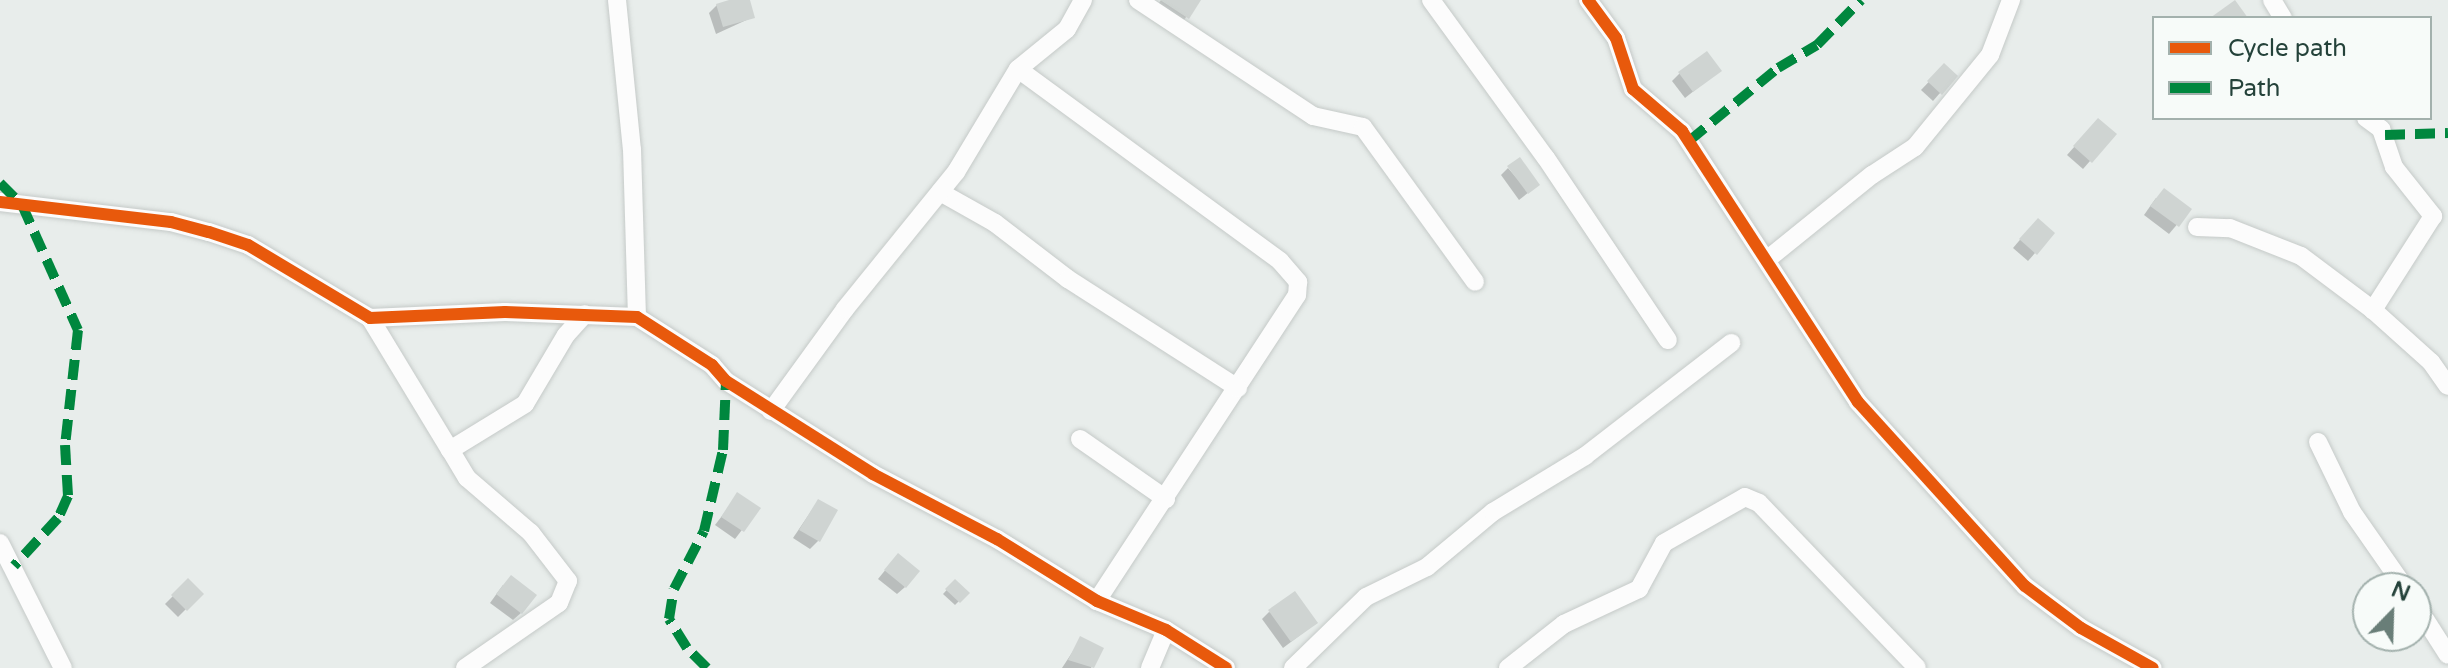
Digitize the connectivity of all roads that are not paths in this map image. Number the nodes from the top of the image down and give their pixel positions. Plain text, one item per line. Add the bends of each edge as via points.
1 (617, 0) edge
2 (1083, 0) edge
3 (1138, 0) edge
4 (1431, 0) edge
5 (1588, 0) edge
6 (2011, 0) edge
7 (1018, 69) junction
8 (2369, 120) edge
9 (940, 192) junction
10 (0, 202) edge
11 (2197, 227) dead end
12 (1769, 258) junction
13 (1475, 282) dead end
14 (2373, 310) junction
15 (585, 314) junction
16 (637, 317) junction
17 (370, 318) junction
18 (1668, 340) dead end
19 (1731, 343) dead end
20 (2448, 386) edge
21 (1238, 388) junction
22 (771, 411) junction
23 (1080, 439) dead end
24 (2318, 442) dead end
25 (450, 450) junction
26 (1166, 499) junction
27 (0, 543) edge
28 (2394, 572) edge
29 (1097, 601) junction
30 (1166, 630) junction
31 (2432, 630) edge
32 (2448, 655) edge
33 (63, 668) edge
34 (465, 668) edge
35 (1150, 668) edge
36 (1226, 668) edge
37 (1293, 668) edge
38 (1508, 668) edge
39 (1917, 668) edge
40 (2153, 668) edge

1 - 16 street via 632,149
2 - 7 street via 1067,29
3 - 13 street via 1313,116 1363,127
4 - 18 street
5 - 12 street via 1616,38 1633,89 1682,131
6 - 12 street via 1990,55 1915,147
7 - 9 street
7 - 21 street via 1280,261 1298,282 1297,295
8 - 14 street via 2381,129 2394,167 2433,216
9 - 21 street via 995,223 1068,279
9 - 22 street
10 - 17 street via 171,222 209,232 248,245
11 - 14 street via 2230,228 2301,256
12 - 40 street via 1858,402 2025,586 2081,628
14 - 20 street via 2431,362
15 - 16 street
15 - 17 street
15 - 25 street via 542,371 525,404
16 - 22 street
17 - 25 street
19 - 37 street via 1585,456 1493,512 1427,567 1366,597
21 - 26 street via 1185,461
22 - 29 street
23 - 26 street
24 - 28 street via 2352,512
25 - 34 street via 467,478 531,533 568,581 559,603
26 - 29 street
27 - 33 street
29 - 30 street
30 - 35 street
30 - 36 street
31 - 32 street
38 - 39 street via 1564,624 1639,589 1664,543 1745,497 1759,503

